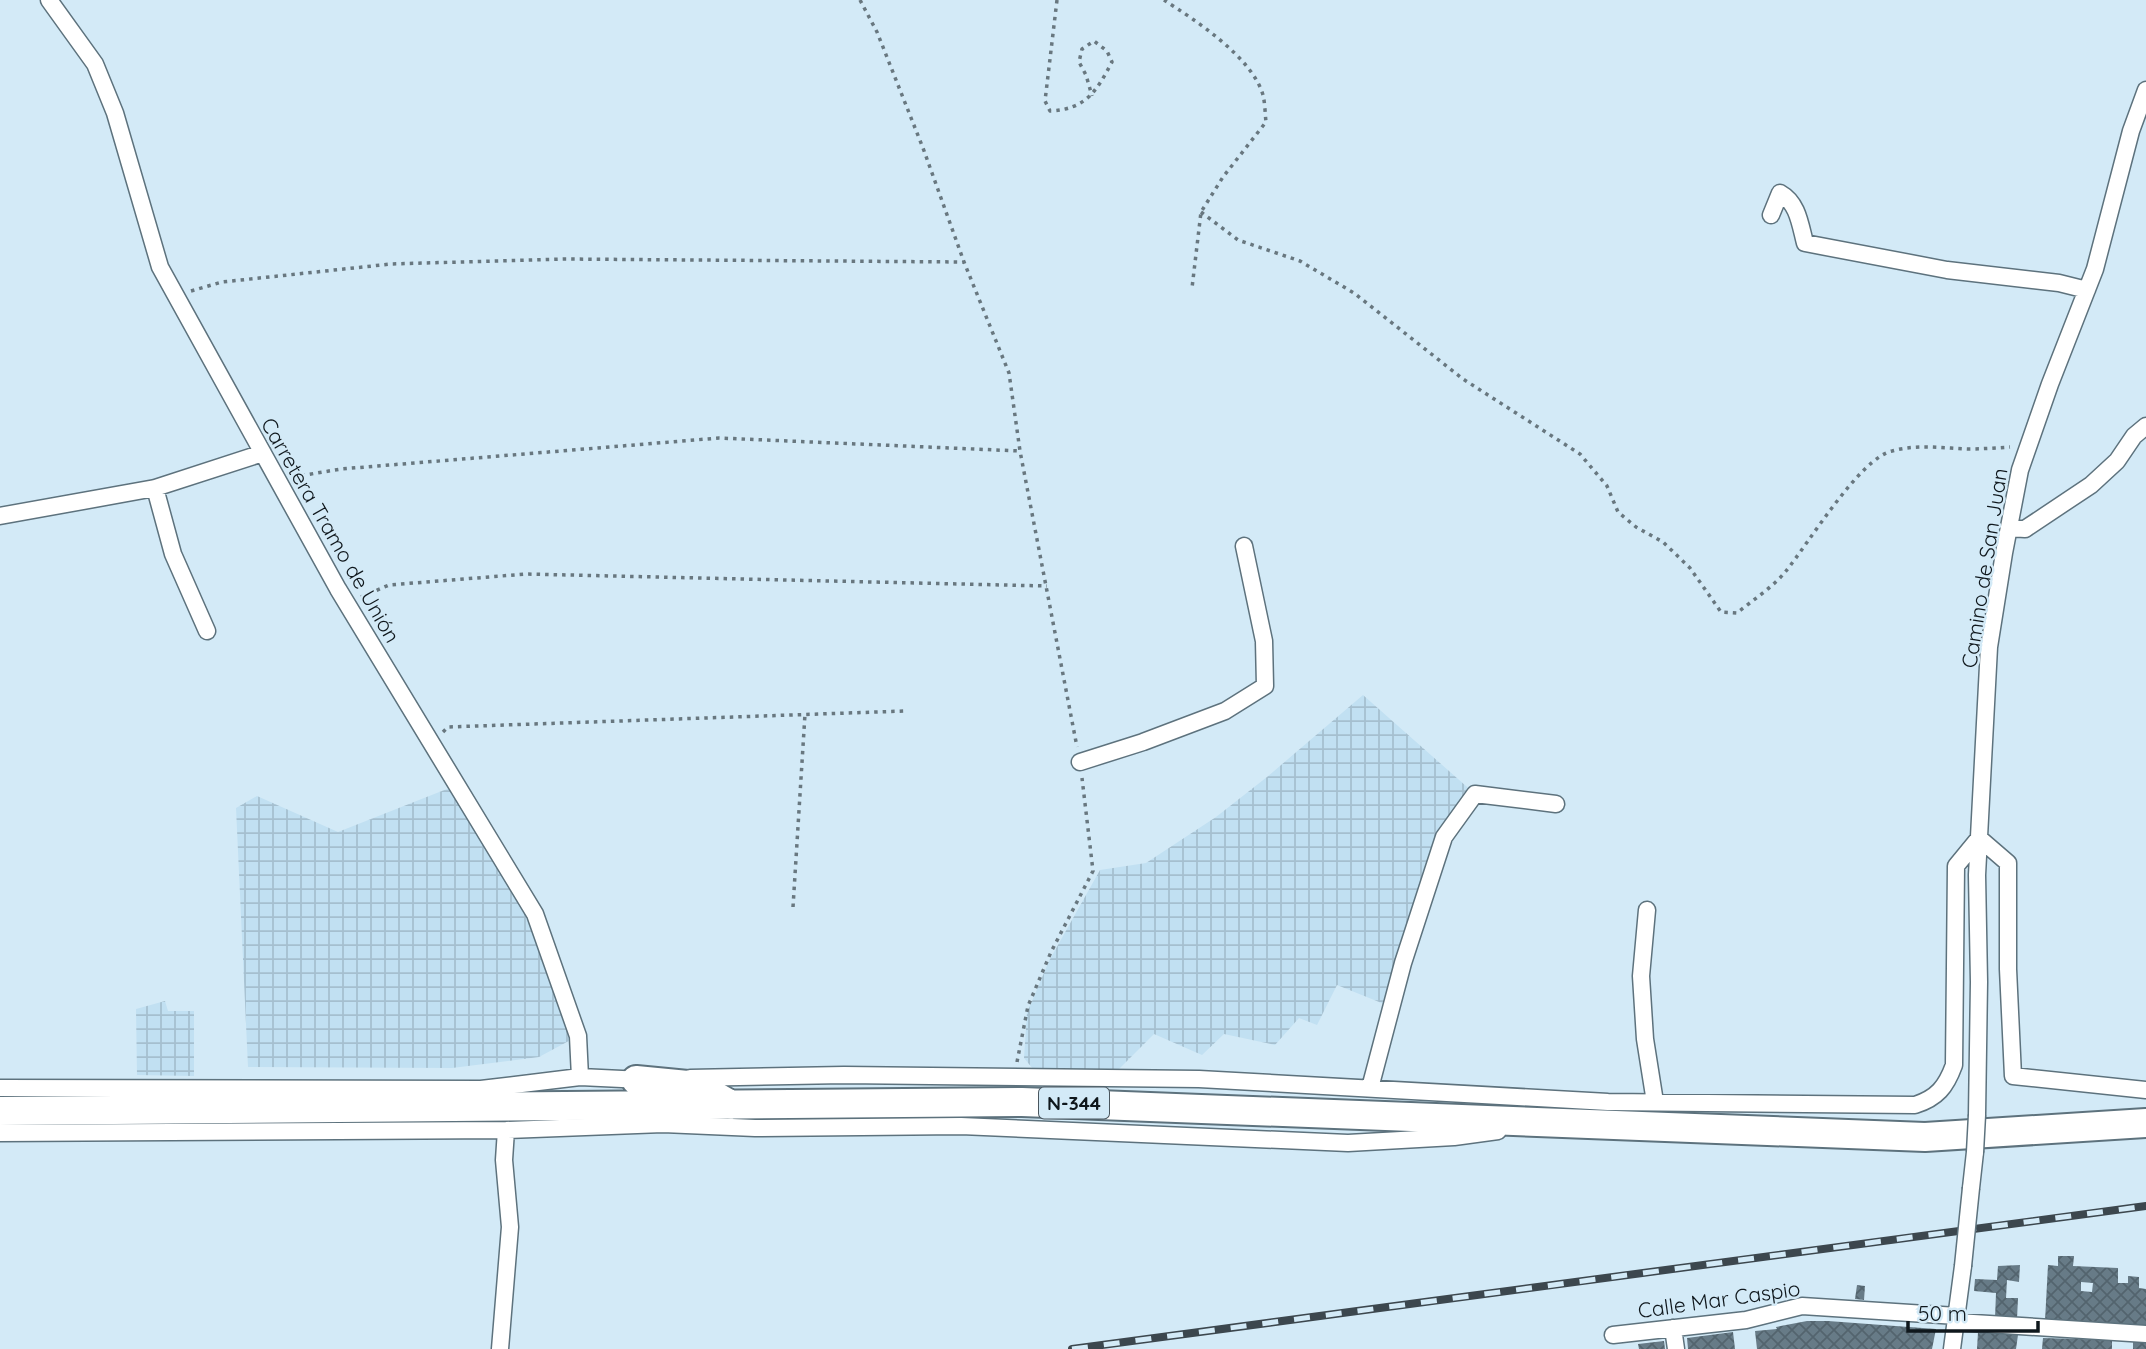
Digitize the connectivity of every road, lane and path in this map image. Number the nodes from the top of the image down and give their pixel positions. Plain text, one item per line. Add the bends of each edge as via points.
1 (49, 0) edge
2 (860, 0) edge
3 (1058, 0) edge
4 (1164, 0) edge
5 (2146, 90) edge
6 (1092, 96) junction
7 (1201, 212) junction
8 (1771, 215) dead end
9 (964, 262) junction
10 (1192, 288) dead end
11 (2087, 290) junction
12 (176, 296) junction
13 (2146, 426) edge
14 (2028, 447) junction
15 (1020, 451) junction
16 (263, 453) junction
17 (278, 479) junction
18 (155, 488) junction
19 (0, 516) edge
20 (2009, 528) junction
21 (1244, 546) dead end
22 (1047, 586) junction
23 (347, 603) junction
24 (207, 631) dead end
25 (905, 711) dead end
26 (804, 714) junction
27 (432, 744) junction
28 (1080, 762) junction
29 (1556, 804) dead end
30 (1979, 838) junction
31 (793, 907) dead end
32 (1647, 910) dead end
33 (580, 1077) junction
34 (1017, 1077) junction
35 (636, 1080) junction
36 (0, 1088) edge
37 (1370, 1088) junction
38 (2146, 1090) edge
39 (1655, 1102) junction
40 (734, 1106) junction
41 (0, 1111) edge
42 (1549, 1123) junction
43 (2146, 1123) edge
44 (506, 1130) junction
45 (0, 1133) edge
46 (1957, 1319) junction
47 (1673, 1328) junction
48 (2146, 1334) edge
49 (1613, 1335) dead end
50 (500, 1349) edge
51 (1676, 1349) edge
52 (1952, 1349) edge

1 - 12 street, Carretera Tramo de Unión via 94,64 105,89 160,267
2 - 9 path via 877,32
3 - 6 path via 1045,101 1050,111 1069,110
4 - 7 path via 1213,33 1247,67 1263,93 1266,122
5 - 11 street, Camino de San Juan
6 - 6 path via 1112,61 1094,41 1082,49 1079,62
7 - 10 path
7 - 14 path via 1238,240 1300,261 1354,293 1463,379 1580,454 1607,486 1618,512 1690,568 1721,612 1737,613 1786,572 1853,484 1890,451 1936,446
8 - 11 street via 1780,193 1789,198 1798,214 1805,243
9 - 12 path via 564,259 391,264 222,282
9 - 15 path via 1010,373
11 - 14 street, Camino de San Juan
12 - 16 street, Carretera Tramo de Unión
13 - 20 street via 2091,485 2025,529
14 - 20 street, Camino de San Juan
15 - 17 path via 719,438 341,469
15 - 22 path
16 - 17 street, Carretera Tramo de Unión
16 - 18 street
17 - 23 street, Carretera Tramo de Unión
18 - 19 street
18 - 24 street via 173,554
20 - 30 street, Camino de San Juan via 1989,647
21 - 28 street via 1264,641 1265,686 1225,711
22 - 23 path via 526,574 389,585
22 - 28 path
23 - 27 street, Carretera Tramo de Unión
25 - 26 path
26 - 27 path via 448,727
26 - 31 path
27 - 33 street, Carretera Tramo de Unión via 535,914 578,1036
28 - 34 path via 1093,871 1028,1006 1017,1054
29 - 37 street via 1475,794 1444,837 1403,963
30 - 38 street via 2008,863 2013,1076
30 - 39 street via 1956,866 1954,1065 1941,1093 1904,1106
30 - 46 street, Camino de San Juan, bridge via 1977,1115
32 - 39 street via 1642,976
33 - 35 street
33 - 36 street via 481,1089
34 - 35 street
34 - 37 street via 1199,1079
35 - 40 highway via 698,1086
37 - 39 street
40 - 41 highway, N-344
40 - 42 highway, N-344 via 1022,1102
42 - 43 highway, N-344 via 1925,1137
42 - 44 street via 1454,1137 1348,1143 961,1126 663,1124
44 - 45 street
44 - 50 street via 510,1227
46 - 47 street, Calle Mar Caspio via 1802,1306 1745,1320
46 - 48 street, Calle Mar Caspio
46 - 52 street, Camino de San Juan
47 - 49 street, Calle Mar Caspio
47 - 51 street

